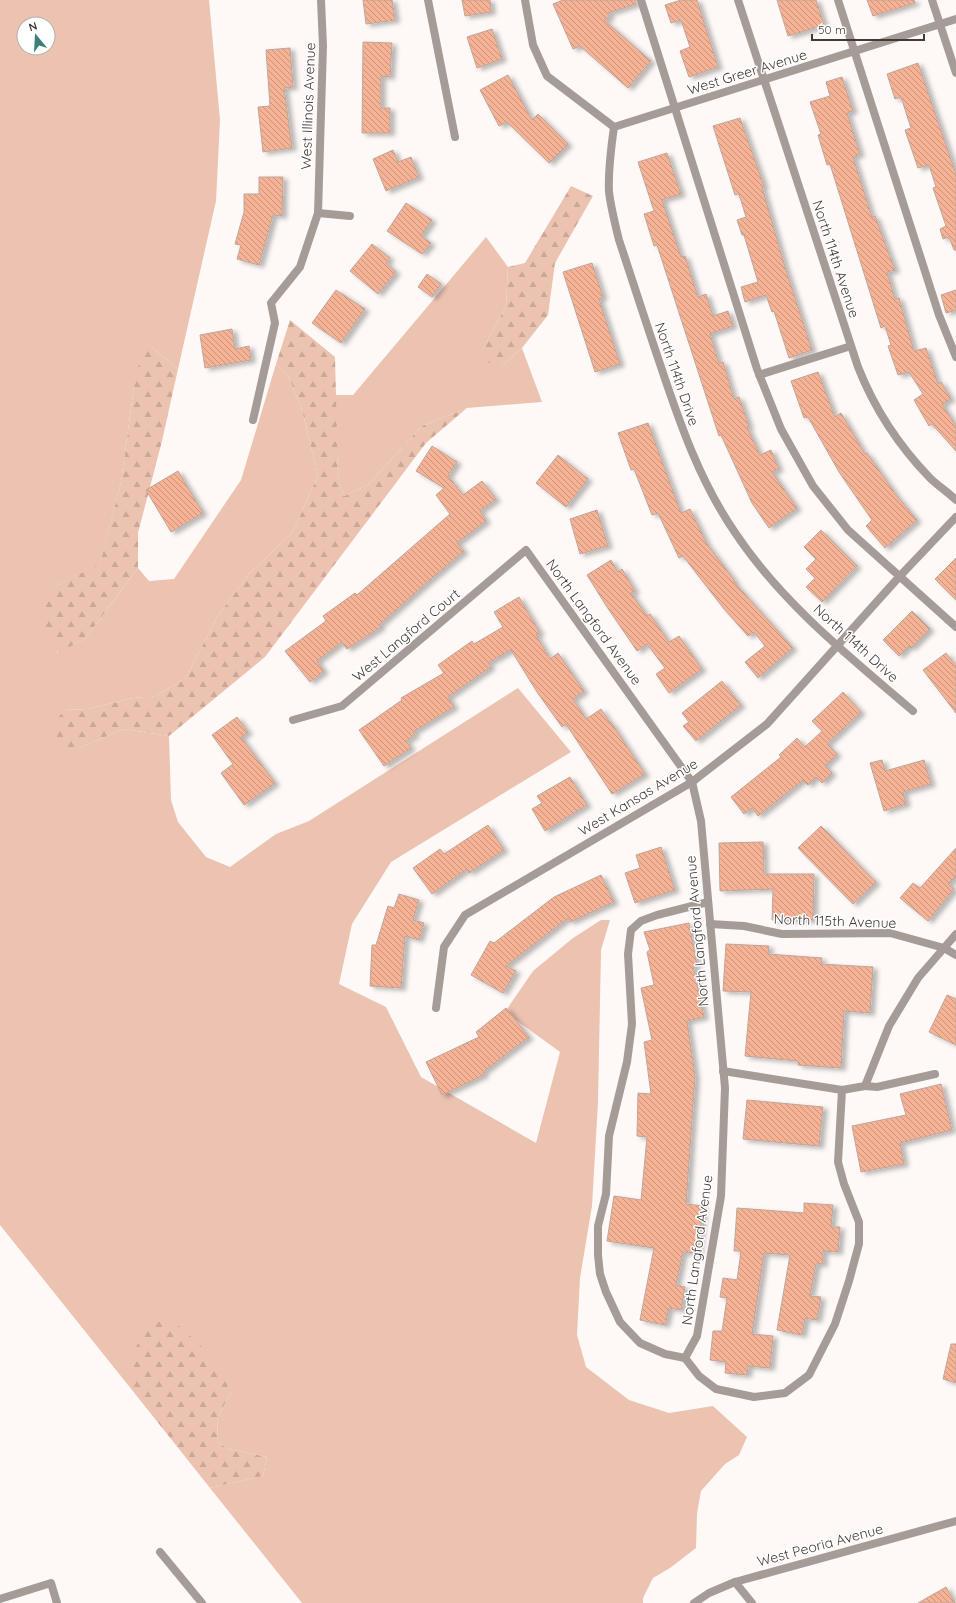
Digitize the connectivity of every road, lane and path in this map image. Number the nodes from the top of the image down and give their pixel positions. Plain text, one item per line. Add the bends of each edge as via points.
1 (321, 0) edge
2 (428, 0) edge
3 (525, 0) edge
4 (641, 0) edge
5 (738, 0) edge
6 (838, 0) edge
7 (932, 0) edge
8 (956, 19) edge
9 (940, 24) junction
10 (854, 52) junction
11 (956, 73) edge
12 (764, 80) junction
13 (674, 108) junction
14 (614, 127) junction
15 (455, 136) dead end
16 (318, 213) junction
17 (350, 216) dead end
18 (851, 346) junction
19 (956, 357) edge
20 (760, 375) junction
21 (253, 420) dead end
22 (956, 500) edge
23 (956, 517) edge
24 (526, 550) joint
25 (899, 577) junction
26 (956, 627) edge
27 (837, 646) junction
28 (913, 711) dead end
29 (292, 720) dead end
30 (692, 782) junction
31 (708, 902) junction
32 (710, 924) junction
33 (956, 934) edge
34 (944, 948) junction
35 (956, 955) edge
36 (436, 1008) dead end
37 (723, 1071) junction
38 (935, 1074) dead end
39 (865, 1086) junction
40 (842, 1090) junction
41 (685, 1358) junction
42 (956, 1521) edge
43 (160, 1552) dead end
44 (736, 1582) junction
45 (0, 1599) edge
46 (57, 1603) edge
47 (202, 1603) edge
48 (694, 1603) edge
49 (752, 1603) edge

1 - 16 street, West Illinois Avenue via 323,46
2 - 15 street
3 - 14 street via 533,45 547,76
4 - 13 street
5 - 12 street, North 114th Avenue
6 - 10 street
7 - 9 street
8 - 9 street, West Greer Avenue
9 - 10 street, West Greer Avenue
9 - 11 street
10 - 12 street, West Greer Avenue
10 - 19 street via 942,323
12 - 13 street, West Greer Avenue
12 - 18 street, North 114th Avenue
13 - 14 street, West Greer Avenue
13 - 20 street
14 - 27 street, North 114th Drive via 609,191 613,215 619,240 690,452 720,509 756,562 778,588
16 - 17 street
16 - 21 street, West Illinois Avenue via 300,267 271,303 275,323
18 - 20 street
18 - 22 street, North 114th Avenue via 866,390 892,435 931,479
20 - 25 street via 781,429 813,486 848,530
23 - 25 street, West Kansas Avenue
24 - 29 street, West Langford Court via 342,706
24 - 30 street, North Langford Avenue
25 - 26 street
25 - 27 street, West Kansas Avenue
27 - 28 street, North 114th Drive
27 - 30 street, West Kansas Avenue via 766,724
30 - 31 street, North Langford Avenue via 701,821
30 - 36 street, West Kansas Avenue via 465,914 444,947
31 - 32 street, North Langford Avenue
31 - 41 street via 657,915 641,921 632,930 628,954 632,1024 627,1062 609,1136 606,1194 598,1226 600,1274 620,1322 640,1343 665,1354
32 - 34 street, North 115th Avenue via 744,926 782,934 890,933
32 - 37 street, North Langford Avenue
33 - 34 street
34 - 35 street, North 115th Avenue
34 - 39 street via 918,978 889,1026
37 - 40 street
37 - 41 street, North Langford Avenue via 725,1088 721,1196 697,1336
38 - 39 street via 877,1087
39 - 40 street
40 - 41 street via 838,1162 859,1222 859,1244 835,1324 810,1375 785,1393 754,1397 716,1389 699,1376
42 - 44 street, West Peoria Avenue
43 - 47 street
44 - 48 street, West Peoria Avenue via 709,1593
44 - 49 street
45 - 46 street via 51,1583

